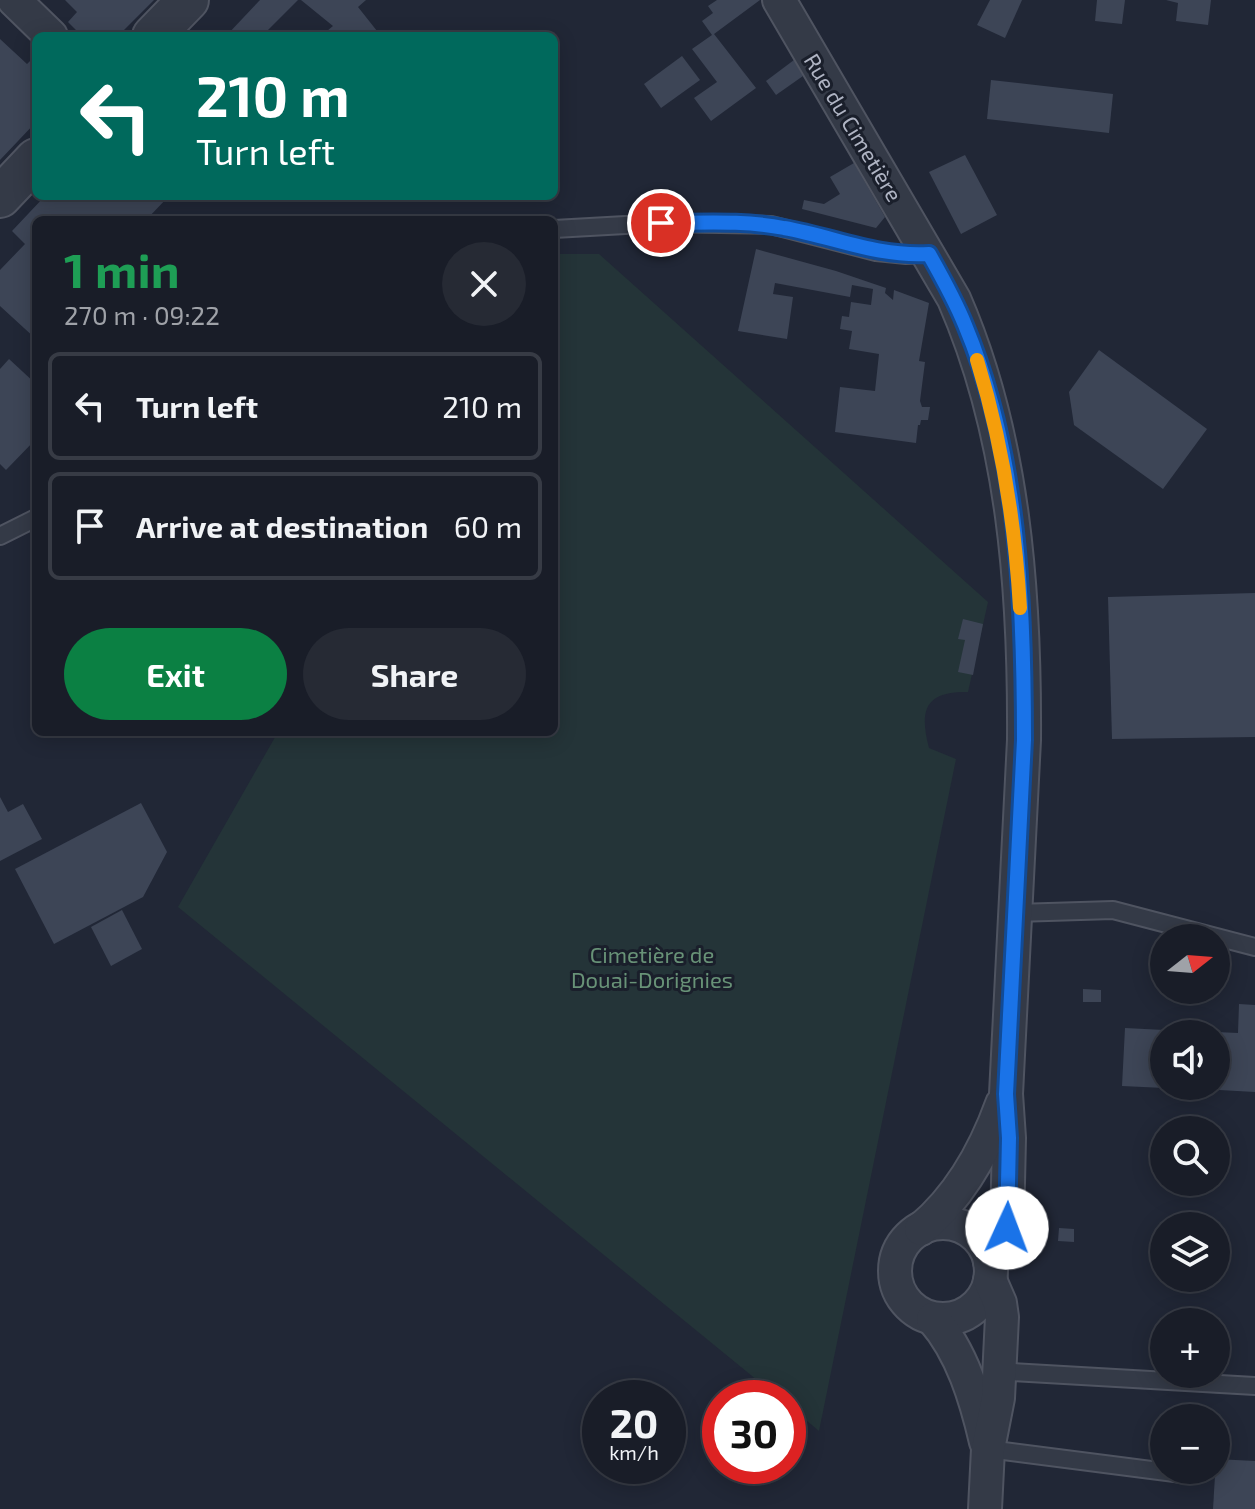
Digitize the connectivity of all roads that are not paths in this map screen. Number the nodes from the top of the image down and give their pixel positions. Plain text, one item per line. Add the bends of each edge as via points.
1 (14, 0) edge
2 (188, 0) edge
3 (779, 0) edge
4 (47, 32) edge
5 (157, 32) edge
6 (32, 163) edge
7 (0, 197) edge
8 (558, 229) edge
9 (929, 254) junction
10 (32, 520) edge
11 (0, 536) edge
12 (1015, 913) junction
13 (1255, 947) edge
14 (1006, 1094) junction
15 (921, 1229) junction
16 (990, 1271) junction
17 (933, 1319) junction
18 (999, 1372) junction
19 (966, 1379) junction
20 (1255, 1386) edge
21 (988, 1449) junction
22 (1150, 1470) edge
23 (985, 1509) edge

1 - 4 street
2 - 5 street
3 - 9 street, Rue du Cimetière
6 - 7 street
8 - 9 lane via 771,225 876,252
9 - 12 street, Rue du Cimetière via 954,299 977,361 996,428 1013,523 1025,683
10 - 11 lane
12 - 13 lane via 1113,910
12 - 14 street, Rue du Cimetière
14 - 15 street via 978,1159
14 - 16 street via 1007,1228
15 - 16 street via 942,1223 964,1228 981,1242
15 - 17 street via 900,1249 895,1278 908,1304
16 - 17 street via 985,1294 970,1311
16 - 18 street via 1002,1310
17 - 19 street via 950,1340
18 - 19 lane
18 - 20 lane
18 - 21 street
19 - 21 street
21 - 22 lane
21 - 23 street

